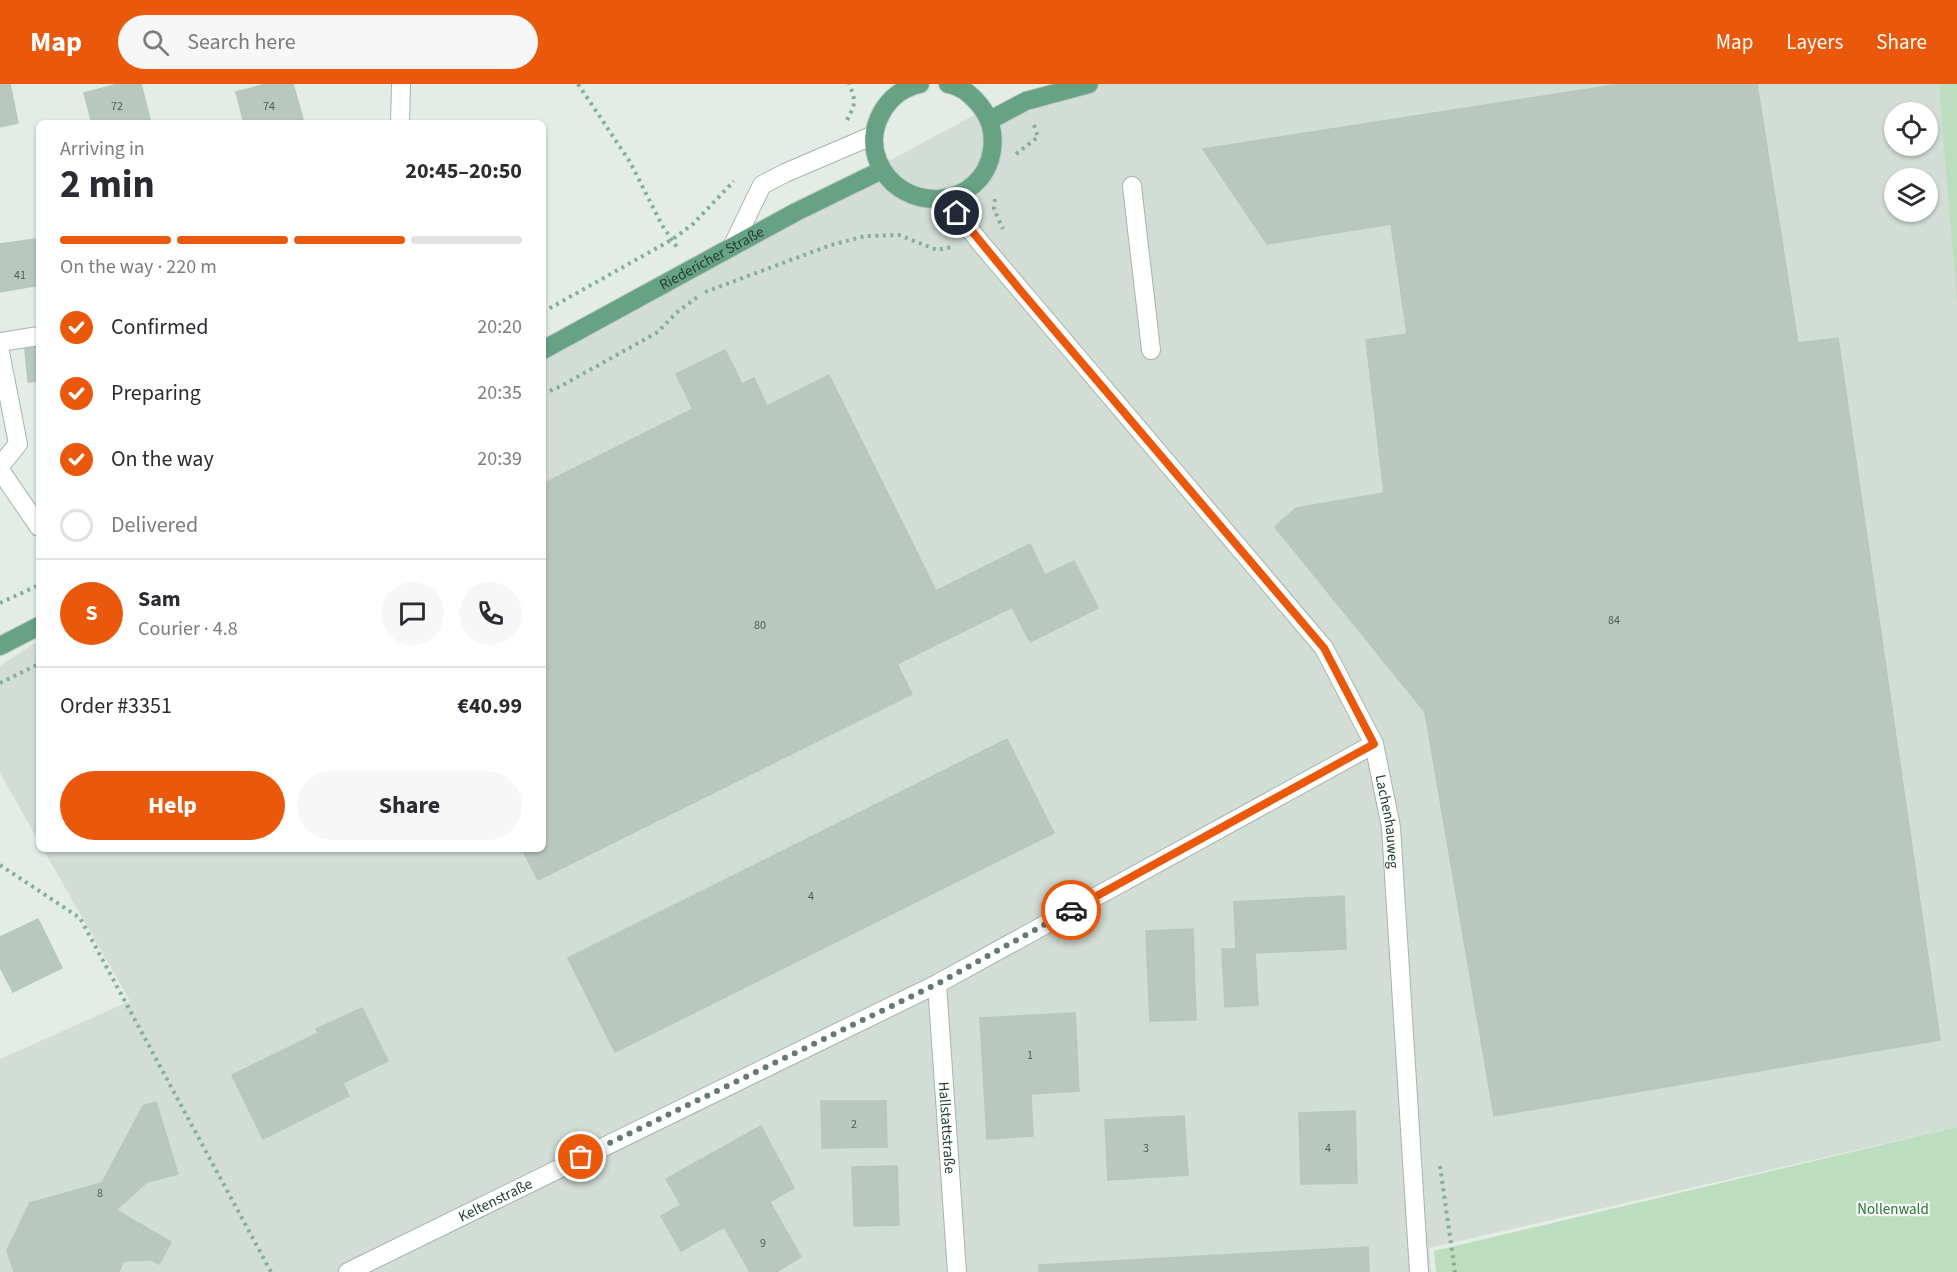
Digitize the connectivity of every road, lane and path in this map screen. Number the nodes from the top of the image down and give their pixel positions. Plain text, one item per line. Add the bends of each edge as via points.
1 (401, 84) edge
2 (578, 84) edge
3 (849, 84) edge
4 (920, 84) edge
5 (948, 84) edge
6 (1089, 84) edge
7 (897, 88) edge
8 (400, 120) edge
9 (990, 120) junction
10 (846, 122) dead end
11 (874, 135) junction
12 (882, 170) junction
13 (742, 173) dead end
14 (1132, 186) dead end
15 (946, 199) junction
16 (673, 239) junction
17 (979, 241) junction
18 (733, 245) junction
19 (689, 269) junction
20 (546, 310) edge
21 (36, 336) edge
22 (0, 342) edge
23 (546, 348) edge
24 (1151, 350) dead end
25 (0, 352) edge
26 (546, 393) edge
27 (0, 468) edge
28 (36, 522) edge
29 (36, 586) edge
30 (0, 603) edge
31 (36, 628) edge
32 (0, 646) edge
33 (36, 665) edge
34 (0, 683) edge
35 (1374, 744) junction
36 (0, 865) edge
37 (937, 984) junction
38 (271, 1272) edge
39 (348, 1272) edge
40 (957, 1272) edge
41 (1419, 1272) edge

1 - 8 street
2 - 16 path via 630,162
3 - 10 path via 855,98
4 - 7 main road
5 - 9 main road via 977,100
6 - 9 main road via 1026,101
7 - 11 main road
9 - 15 main road via 990,161 981,177 965,191
11 - 12 main road via 874,150
11 - 18 street via 762,185
12 - 15 main road via 896,187 919,199
12 - 18 main road, Riedericher Straße
13 - 16 path
14 - 24 street
15 - 17 street, Lachenhauweg
16 - 19 path
16 - 20 path
17 - 26 path via 937,250 898,235 866,236 831,245 700,294 658,332
17 - 35 street, Lachenhauweg via 1324,648
18 - 19 main road, Riedericher Straße
19 - 23 main road, Riedericher Straße
21 - 22 street
25 - 27 street via 18,444
27 - 28 street
29 - 30 path
31 - 32 main road
33 - 34 path
35 - 37 street, Keltenstraße
35 - 41 street, Lachenhauweg via 1391,827
36 - 38 path via 80,918
37 - 39 street, Keltenstraße
37 - 40 street, Hallstattstraße

